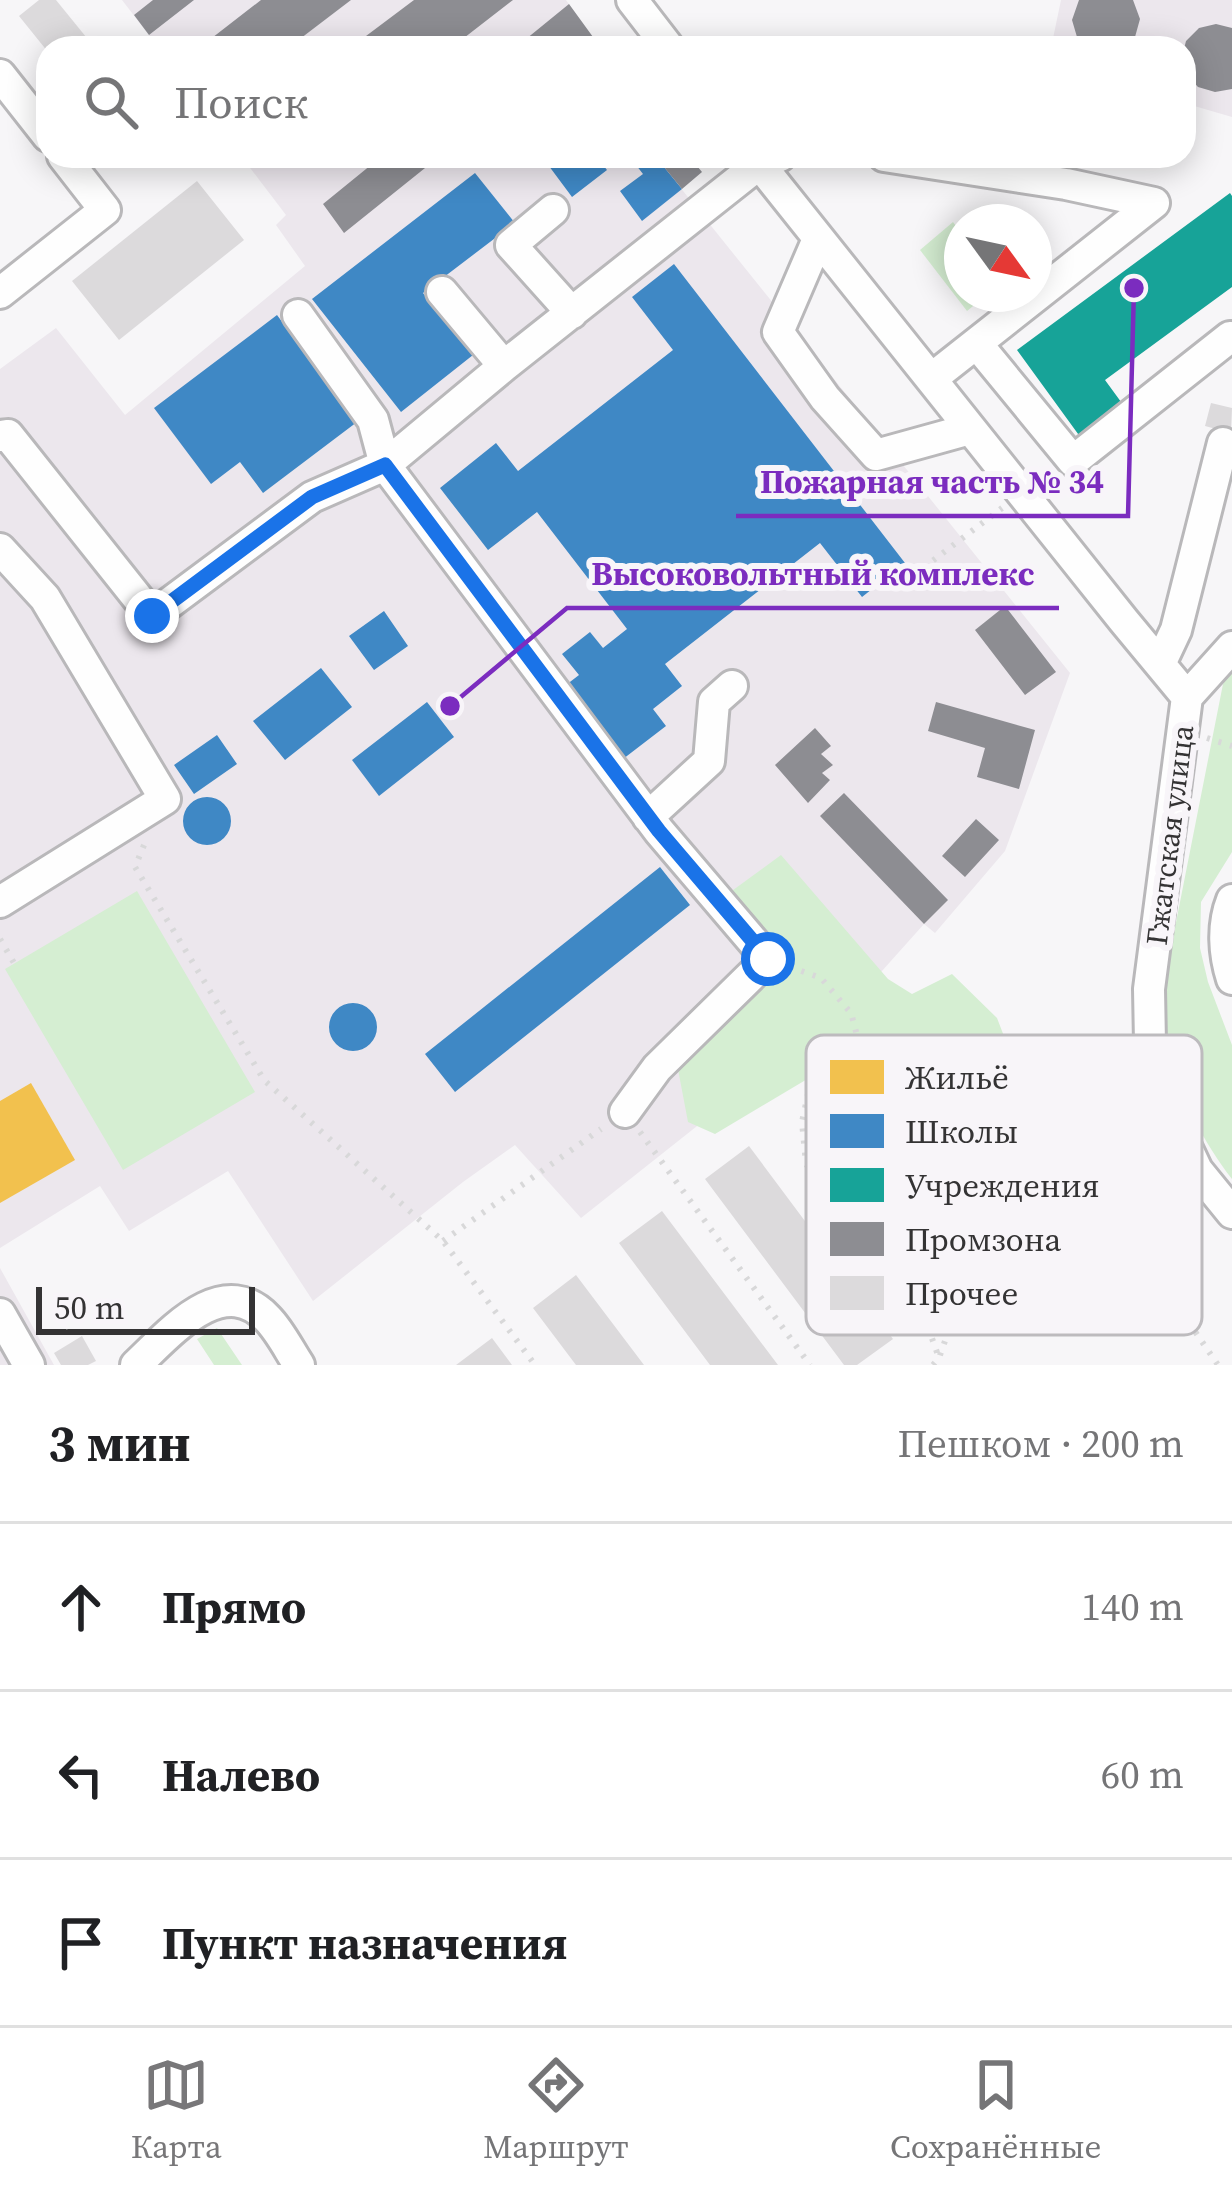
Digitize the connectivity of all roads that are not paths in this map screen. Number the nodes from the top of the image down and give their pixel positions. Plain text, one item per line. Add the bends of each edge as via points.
1 (632, 0) edge
2 (660, 36) edge
3 (0, 74) edge
4 (36, 120) edge
5 (72, 168) edge
6 (753, 168) edge
7 (770, 168) edge
8 (962, 168) edge
9 (553, 210) dead end
10 (818, 239) junction
11 (442, 292) dead end
12 (0, 293) edge
13 (572, 313) junction
14 (298, 315) dead end
15 (1230, 337) edge
16 (977, 344) junction
17 (504, 366) junction
18 (931, 380) junction
19 (970, 429) junction
20 (0, 436) edge
21 (1223, 442) dead end
22 (385, 465) junction
23 (0, 549) edge
24 (1232, 647) edge
25 (1160, 664) junction
26 (732, 686) dead end
27 (1187, 697) junction
28 (648, 817) junction
29 (1232, 900) edge
30 (0, 902) edge
31 (1232, 979) edge
32 (1150, 1035) edge
33 (625, 1112) road end
34 (1202, 1176) edge
35 (1232, 1214) edge
36 (0, 1313) edge
37 (29, 1365) edge
38 (136, 1365) edge
39 (299, 1365) edge

1 - 2 street
3 - 4 street
5 - 12 street via 105,210
6 - 13 street
7 - 10 street, Гжатская улица
8 - 16 street via 1154,203
9 - 13 street via 511,245
10 - 18 street, Гжатская улица
10 - 19 street via 778,332 825,398 876,455
11 - 17 street
13 - 17 street
14 - 22 street via 374,420
15 - 16 street via 1073,460
16 - 18 street
17 - 22 street
18 - 19 street, Гжатская улица
19 - 25 street, Гжатская улица
20 - 22 street via 8,435 152,616 312,497
21 - 25 street via 1176,630
22 - 28 street
23 - 30 street via 45,598 165,799
24 - 27 street
25 - 27 street, Гжатская улица
26 - 28 street via 714,702 709,761
27 - 32 street, Гжатская улица
28 - 33 street via 768,959
29 - 31 street via 1225,956
34 - 35 street, Гжатская улица
36 - 37 street
38 - 39 street via 222,1299 248,1302 269,1319

